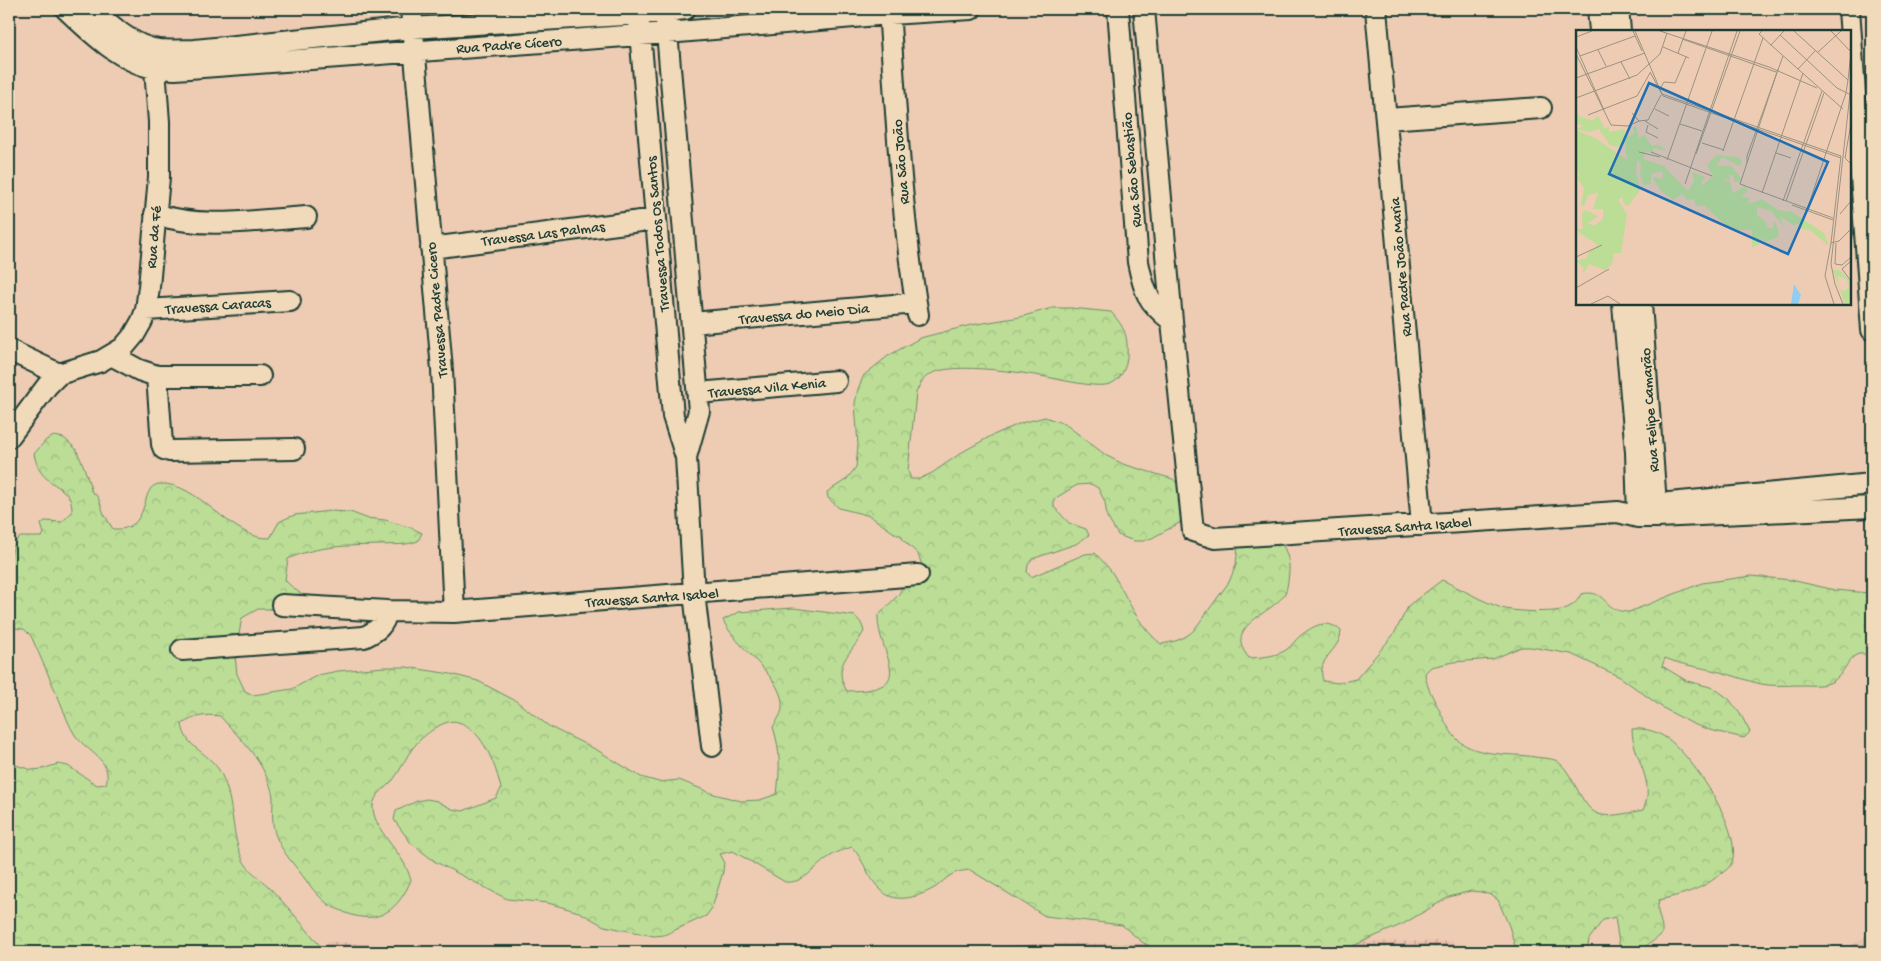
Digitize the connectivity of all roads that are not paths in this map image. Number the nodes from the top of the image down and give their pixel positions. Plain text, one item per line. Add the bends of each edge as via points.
1 (66, 9) edge
2 (93, 9) edge
3 (119, 9) edge
4 (685, 9) edge
5 (971, 9) edge
6 (1118, 9) edge
7 (1144, 9) edge
8 (1376, 9) edge
9 (1598, 9) edge
10 (1618, 9) edge
11 (1849, 9) edge
12 (665, 10) edge
13 (639, 11) edge
14 (889, 11) edge
15 (412, 19) edge
16 (118, 30) junction
17 (1600, 30) edge
18 (1620, 30) edge
19 (667, 34) junction
20 (641, 36) junction
21 (414, 51) junction
22 (157, 59) junction
23 (1541, 108) dead end
24 (1387, 119) junction
25 (1866, 169) edge
26 (155, 214) junction
27 (306, 217) dead end
28 (656, 219) junction
29 (431, 248) junction
30 (290, 300) dead end
31 (1623, 305) edge
32 (1641, 305) edge
33 (917, 309) joint
34 (146, 310) junction
35 (1172, 321) junction
36 (692, 323) junction
37 (1872, 330) edge
38 (694, 344) junction
39 (667, 346) junction
40 (9, 350) edge
41 (113, 356) junction
42 (59, 374) junction
43 (157, 376) junction
44 (260, 376) dead end
45 (836, 381) dead end
46 (698, 394) junction
47 (9, 437) edge
48 (294, 449) dead end
49 (686, 457) junction
50 (1872, 484) edge
51 (1872, 507) edge
52 (1648, 511) junction
53 (1422, 525) junction
54 (1193, 531) joint
55 (918, 576) dead end
56 (694, 594) junction
57 (282, 605) dead end
58 (387, 612) junction
59 (454, 612) junction
60 (182, 650) dead end
61 (712, 746) dead end

1 - 22 street, Rua Padre Cícero via 123,56
2 - 16 street, Rua Padre Cícero
3 - 16 street
4 - 12 street, Rua Padre Cícero
5 - 14 street, Rua Padre Cícero
6 - 35 street, Rua São Sebastião via 1138,262 1145,291 1153,305
7 - 35 street, Rua São Sebastião
8 - 24 street, Rua Padre João Maria
9 - 17 street
10 - 18 street
11 - 25 street
12 - 13 street, Rua Padre Cícero
12 - 19 street, Travessa Todos Os Santos
13 - 15 street, Rua Padre Cícero
13 - 20 street, Travessa Todos Os Santos
14 - 19 street, Rua Padre Cícero
14 - 33 street, Rua São João via 907,247
15 - 21 street, Travessa Padre Cicero
15 - 22 street, Rua Padre Cícero via 195,50
16 - 22 street, Rua Padre Cícero via 142,44
19 - 20 street, Rua Padre Cícero
19 - 36 street, Travessa Todos Os Santos
20 - 21 street, Rua Padre Cícero
20 - 28 street, Travessa Todos Os Santos
21 - 22 street, Rua Padre Cícero via 175,69
21 - 29 street, Travessa Padre Cicero
22 - 26 street, Rua da Fé via 159,177
23 - 24 street
24 - 53 street, Rua Padre João Maria
25 - 37 street
26 - 27 street via 206,224
26 - 34 street, Rua da Fé
28 - 29 street, Travessa Las Palmas
28 - 39 street, Travessa Todos Os Santos
29 - 59 street, Travessa Padre Cicero via 442,370
30 - 34 street, Travessa Caracas
31 - 52 street, Rua Felipe Camarão
32 - 52 street, Rua Felipe Camarão
33 - 36 street, Travessa do Meio Dia
34 - 41 street, Rua da Fé via 134,335
35 - 54 street, Rua São Sebastião
36 - 38 street, Travessa Todos Os Santos
38 - 39 street
38 - 46 street, Travessa Todos Os Santos
39 - 49 street, Travessa Todos Os Santos via 672,416
40 - 42 street
41 - 42 street, Rua da Fé
41 - 43 street
42 - 47 street, Rua da Fé via 46,386
43 - 44 street
43 - 48 street via 162,444 166,450
45 - 46 street, Travessa Vila Kenia
46 - 49 street, Travessa Todos Os Santos via 699,411
49 - 56 street, Travessa Todos Os Santos
50 - 52 street, Travessa Santa Isabel
51 - 52 street, Travessa Santa Isabel
52 - 53 street, Travessa Santa Isabel
53 - 54 street, Travessa Santa Isabel via 1215,538
55 - 56 street, Travessa Santa Isabel
56 - 59 street, Travessa Santa Isabel
56 - 61 street, Travessa Todos Os Santos
57 - 58 street, Travessa Santa Isabel
58 - 59 street, Travessa Santa Isabel
58 - 60 street via 381,626 364,637

